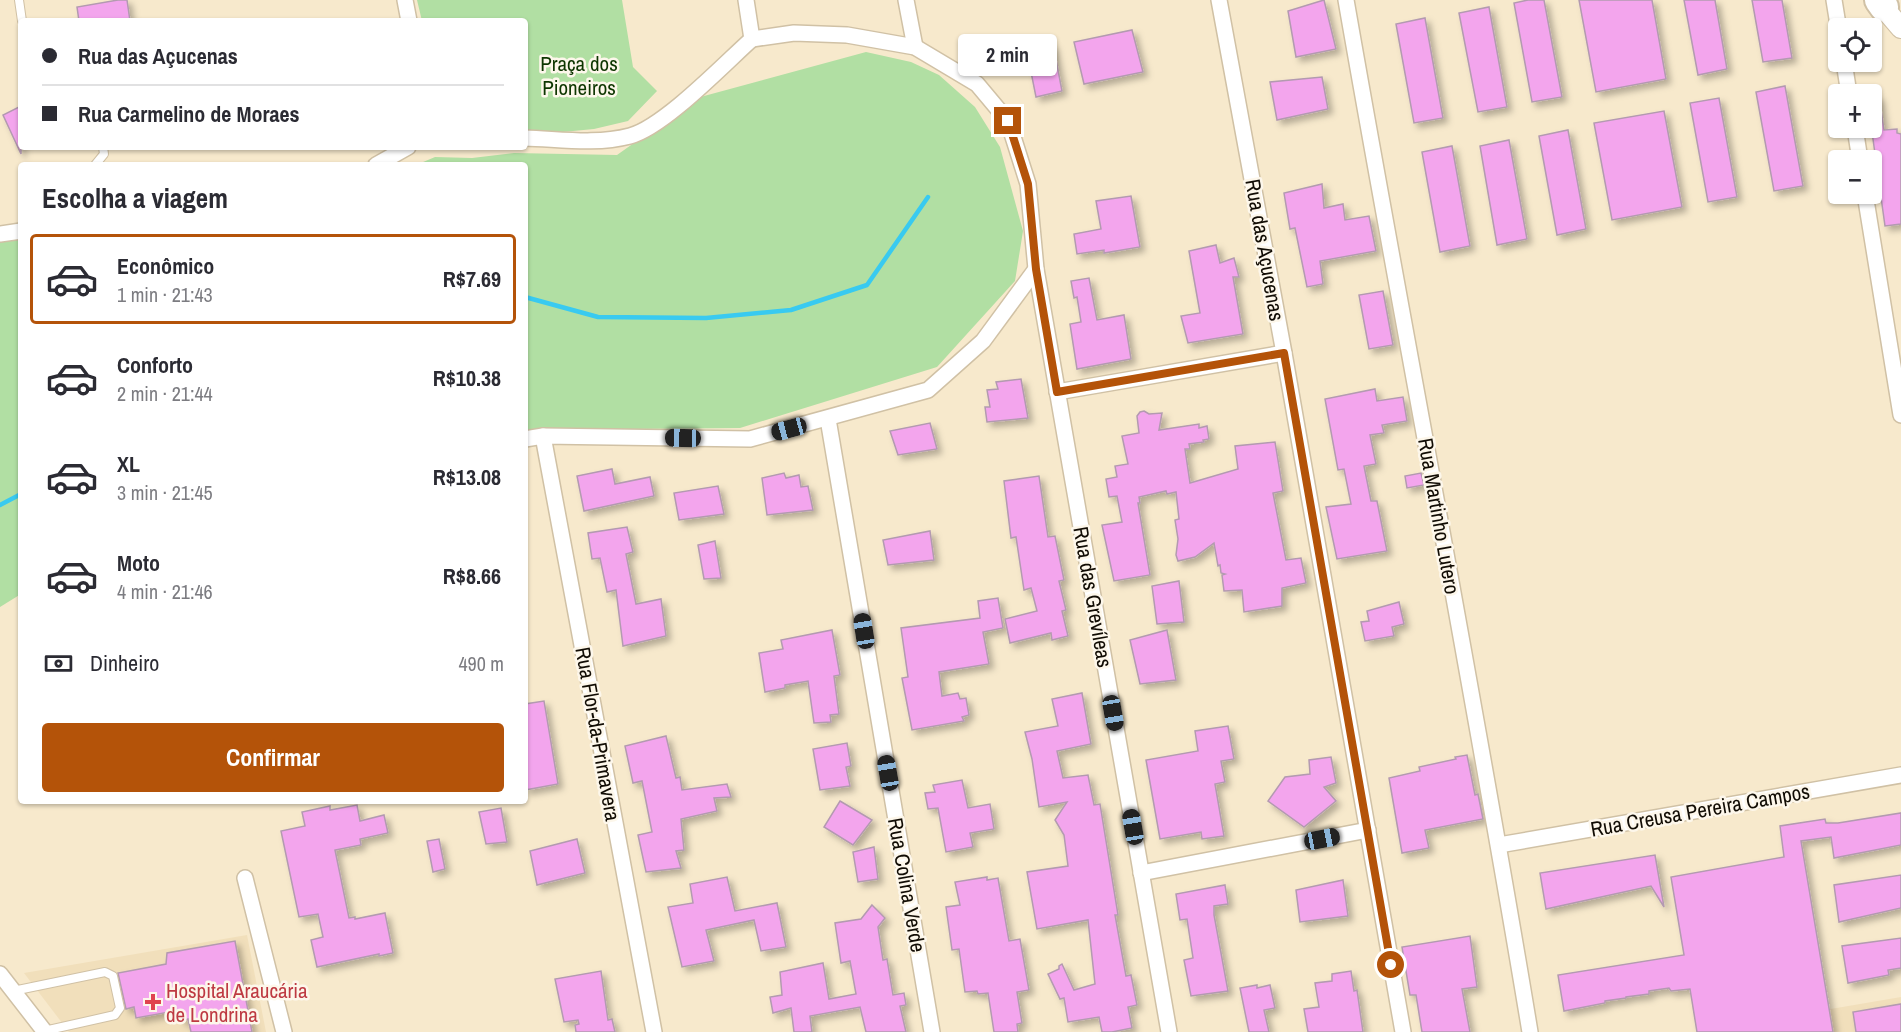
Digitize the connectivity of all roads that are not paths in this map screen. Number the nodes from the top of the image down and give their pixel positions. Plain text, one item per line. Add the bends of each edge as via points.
1 (19, 0) edge
2 (405, 0) edge
3 (746, 0) edge
4 (906, 0) edge
5 (1219, 0) edge
6 (1347, 0) edge
7 (1834, 0) edge
8 (21, 18) edge
9 (408, 18) edge
10 (1837, 18) edge
11 (752, 39) junction
12 (915, 47) junction
13 (528, 138) edge
14 (403, 150) edge
15 (381, 162) edge
16 (1867, 204) edge
17 (18, 231) edge
18 (0, 234) edge
19 (1036, 269) junction
20 (1284, 353) junction
21 (1057, 392) junction
22 (1901, 415) edge
23 (828, 419) junction
24 (543, 436) junction
25 (528, 438) edge
26 (1901, 775) edge
27 (1368, 830) junction
28 (1499, 845) junction
29 (1142, 873) junction
30 (245, 878) dead end
31 (0, 974) edge
32 (13, 991) junction
33 (45, 1032) edge
34 (284, 1032) edge
35 (654, 1032) edge
36 (932, 1032) edge
37 (1169, 1032) edge
38 (1403, 1032) edge
39 (1530, 1032) edge

1 - 8 lane
2 - 9 street
3 - 11 street
4 - 12 street
5 - 20 street, Rua das Açucenas
6 - 28 street, Rua Martinho Lutero
7 - 10 street
11 - 12 street via 794,33 848,35
11 - 13 street via 662,119 632,135 590,142
12 - 19 street, Rua das Grevíleas via 977,84 1008,121 1028,184
14 - 15 street
16 - 22 street
17 - 18 street
19 - 21 street, Rua das Grevíleas
19 - 23 street via 983,341 928,390
20 - 21 street
20 - 27 street, Rua das Açucenas
21 - 29 street, Rua das Grevíleas
23 - 24 street via 750,439
23 - 36 street, Rua Colina Verde
24 - 25 street
24 - 35 street, Rua Flor-da-Primavera
26 - 28 street, Rua Creusa Pereira Campos
27 - 29 street
27 - 38 street, Rua das Açucenas
28 - 39 street, Rua Martinho Lutero
29 - 37 street, Rua das Grevíleas
30 - 34 street
31 - 32 street
32 - 33 street
32 - 33 lane via 105,972 113,976 120,1008 115,1015

